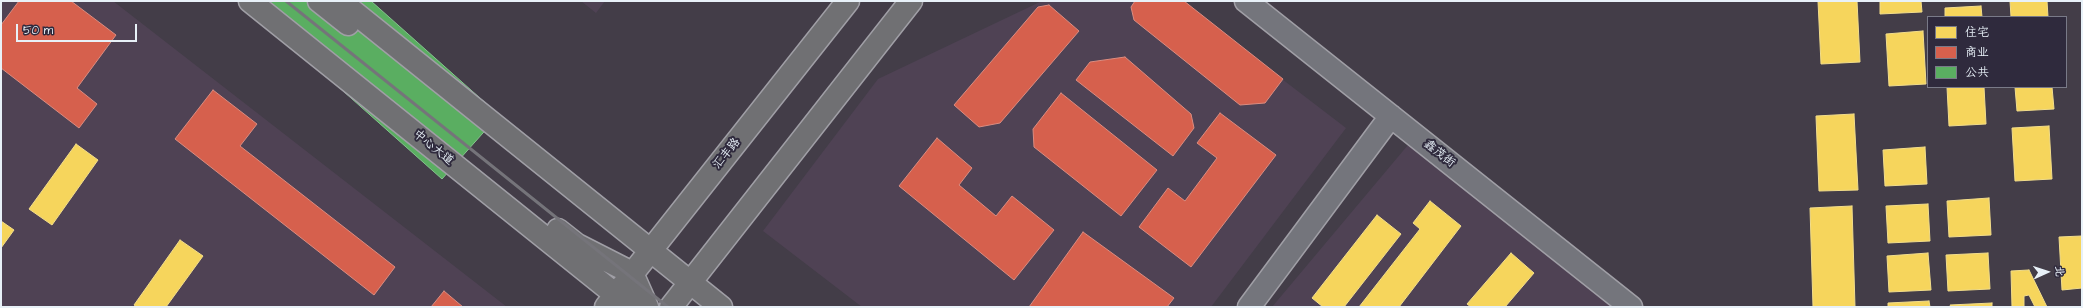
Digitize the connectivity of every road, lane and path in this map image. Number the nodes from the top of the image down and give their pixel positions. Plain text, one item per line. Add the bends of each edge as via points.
1 (250, 1) edge
2 (274, 1) edge
3 (319, 1) edge
4 (340, 1) edge
5 (848, 1) edge
6 (911, 1) edge
7 (1246, 1) edge
8 (1391, 116) junction
9 (622, 227) junction
10 (577, 245) junction
11 (650, 249) junction
12 (632, 273) junction
13 (690, 282) junction
14 (618, 303) edge
15 (678, 305) edge
16 (647, 307) edge
17 (721, 307) edge
18 (1249, 307) edge
19 (1631, 307) edge

1 - 14 main road, 中心大道
2 - 10 main road, 中心大道
3 - 9 main road via 593,220
4 - 9 main road
5 - 11 main road, 汇丰路
6 - 13 main road
7 - 8 street, 鑫茂街
8 - 18 street
8 - 19 street, 鑫茂街
9 - 11 main road
10 - 12 main road, 中心大道
10 - 14 main road, 中心大道
11 - 12 main road, 汇丰路
11 - 13 main road
11 - 15 main road
12 - 14 main road, 汇丰路
12 - 16 main road
13 - 15 main road
13 - 17 main road

